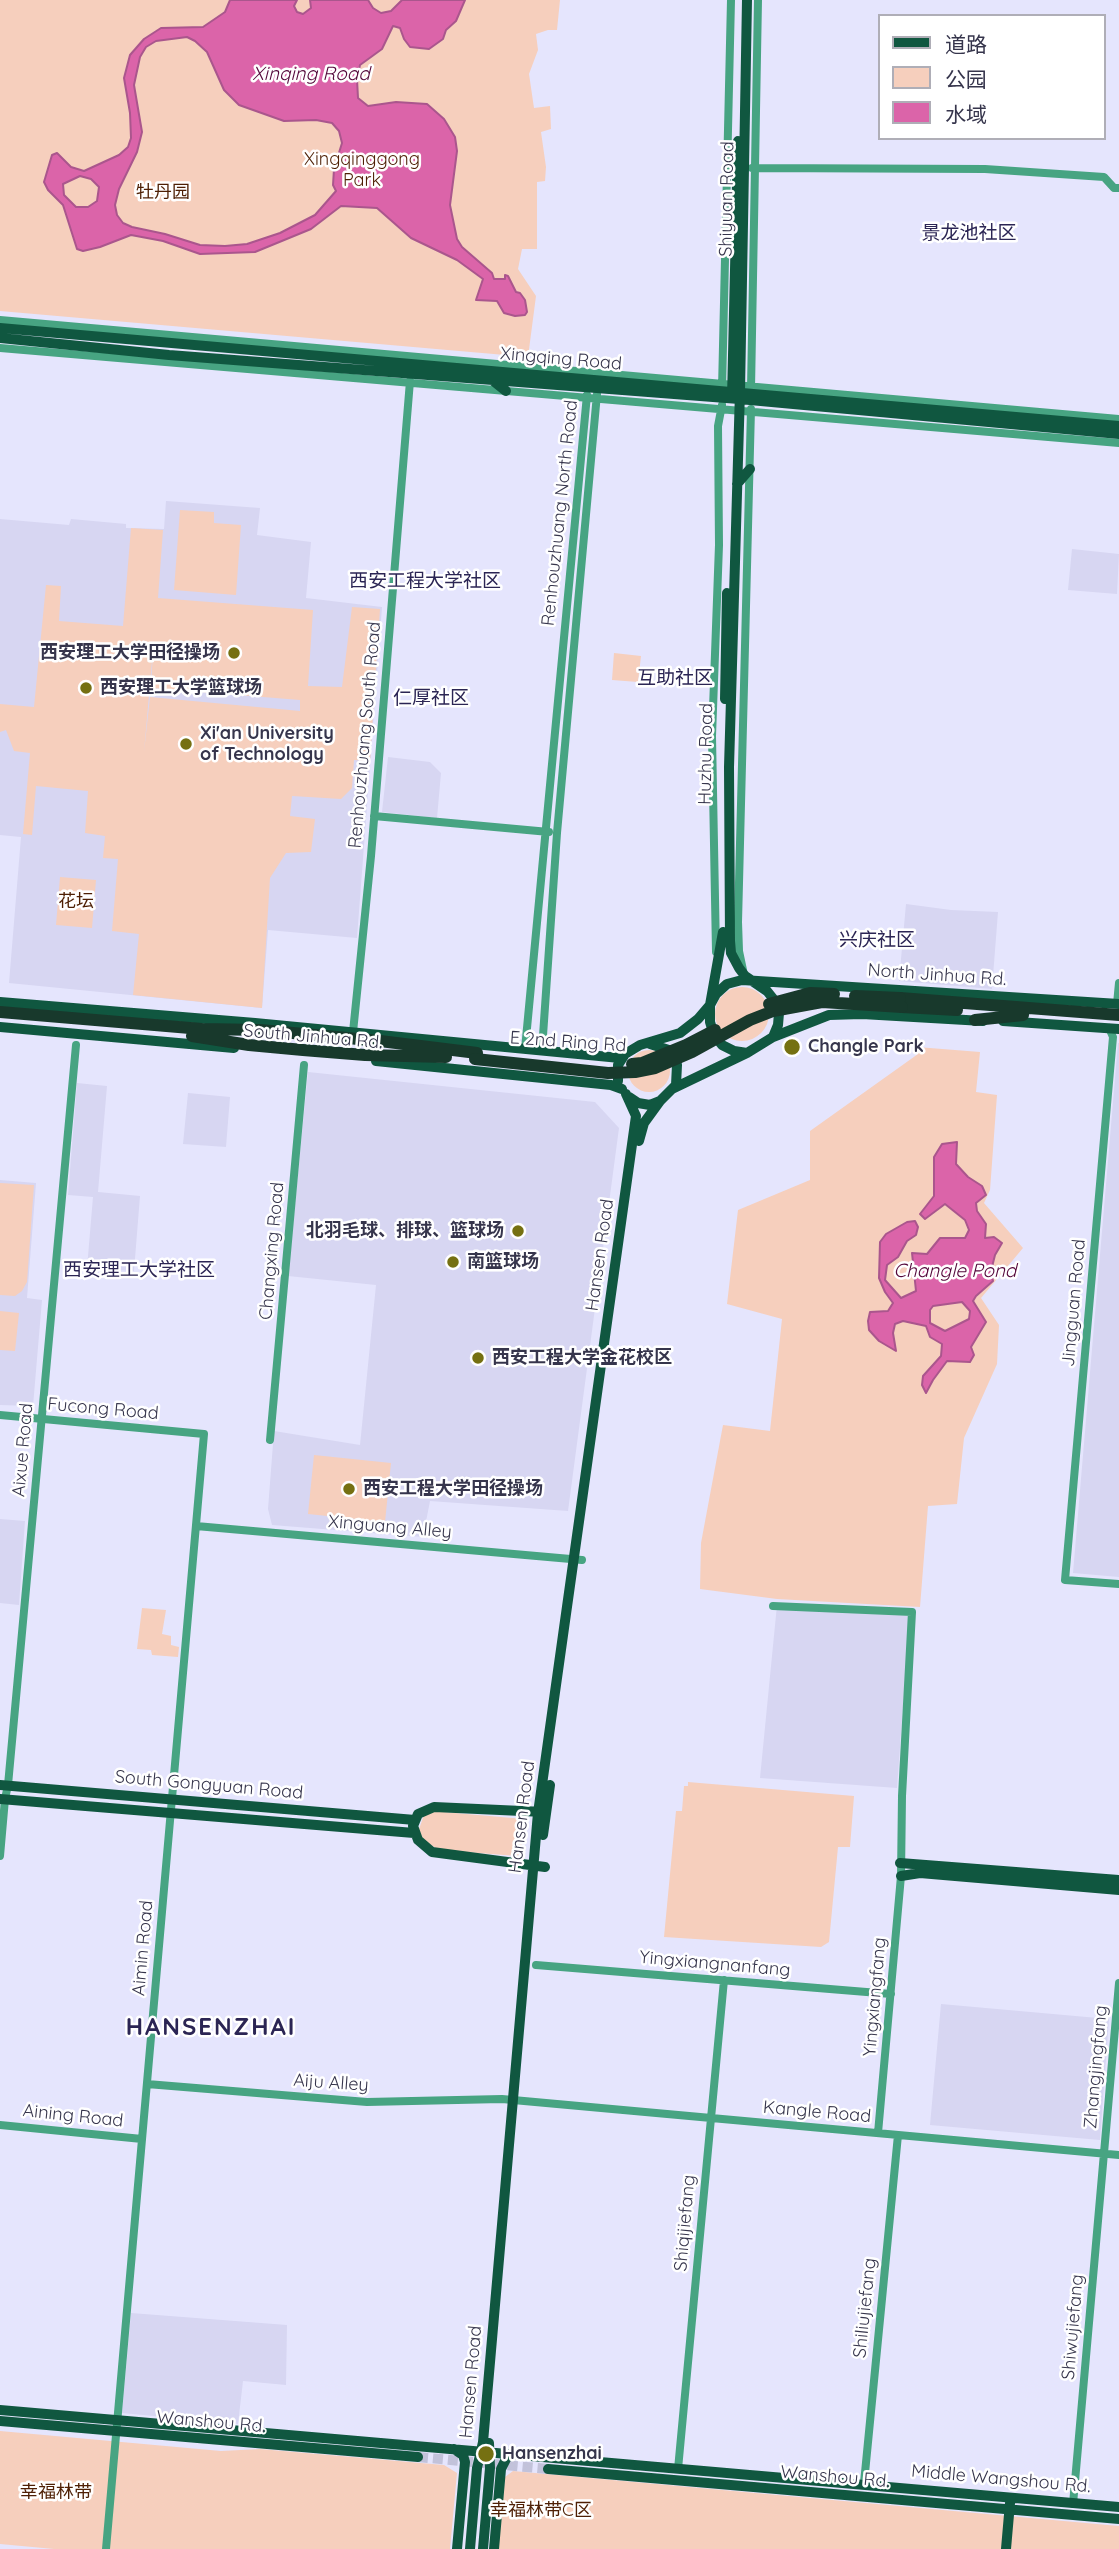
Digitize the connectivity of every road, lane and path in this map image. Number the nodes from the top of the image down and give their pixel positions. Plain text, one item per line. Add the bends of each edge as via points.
1 (731, 0) edge
2 (741, 0) edge
3 (747, 0) edge
4 (758, 0) edge
5 (750, 168) junction
6 (1119, 188) edge
7 (0, 320) edge
8 (0, 328) edge
9 (0, 338) edge
10 (0, 348) edge
11 (411, 369) junction
12 (491, 379) junction
13 (595, 386) junction
14 (506, 391) junction
15 (736, 396) junction
16 (1119, 419) edge
17 (1119, 426) edge
18 (1119, 434) edge
19 (1119, 443) edge
20 (750, 469) junction
21 (737, 484) junction
22 (729, 804) junction
23 (742, 804) junction
24 (374, 816) junction
25 (545, 832) junction
26 (557, 833) junction
27 (749, 979) junction
28 (1119, 984) edge
29 (823, 985) junction
30 (970, 995) junction
31 (0, 1002) edge
32 (710, 1005) junction
33 (1118, 1008) edge
34 (1023, 1011) junction
35 (0, 1012) edge
36 (829, 1015) junction
37 (975, 1020) junction
38 (0, 1021) edge
39 (255, 1023) junction
40 (111, 1026) junction
41 (0, 1027) edge
42 (1116, 1027) edge
43 (353, 1032) junction
44 (221, 1034) junction
45 (384, 1035) junction
46 (773, 1037) junction
47 (650, 1044) junction
48 (76, 1045) dead end
49 (411, 1045) junction
50 (250, 1049) junction
51 (525, 1049) junction
52 (542, 1051) junction
53 (747, 1053) junction
54 (365, 1055) junction
55 (341, 1058) junction
56 (620, 1058) junction
57 (304, 1065) dead end
58 (474, 1066) junction
59 (672, 1089) junction
60 (624, 1092) junction
61 (660, 1101) junction
62 (0, 1415) edge
63 (42, 1419) junction
64 (204, 1434) joint
65 (270, 1440) dead end
66 (196, 1526) junction
67 (579, 1560) junction
68 (1119, 1584) edge
69 (773, 1606) dead end
70 (4, 1785) edge
71 (2, 1799) edge
72 (172, 1800) junction
73 (172, 1812) junction
74 (545, 1812) junction
75 (415, 1820) junction
76 (414, 1833) junction
77 (0, 1856) edge
78 (900, 1863) junction
79 (539, 1866) junction
80 (901, 1876) junction
81 (1119, 1880) edge
82 (1119, 1890) edge
83 (536, 1965) dead end
84 (724, 1980) junction
85 (1119, 1983) edge
86 (891, 1994) junction
87 (147, 2084) junction
88 (516, 2101) junction
89 (711, 2119) junction
90 (0, 2125) edge
91 (878, 2133) junction
92 (898, 2135) junction
93 (142, 2139) junction
94 (1104, 2154) junction
95 (1119, 2155) edge
96 (0, 2410) edge
97 (48, 2414) junction
98 (0, 2421) edge
99 (117, 2426) junction
100 (97, 2430) junction
101 (453, 2449) junction
102 (485, 2451) junction
103 (518, 2455) junction
104 (418, 2457) tunnel mouth
105 (548, 2469) tunnel mouth
106 (678, 2469) junction
107 (864, 2483) junction
108 (954, 2493) junction
109 (912, 2501) junction
110 (1010, 2504) junction
111 (1073, 2504) junction
112 (1119, 2507) edge
113 (1119, 2519) edge
114 (106, 2549) edge
115 (457, 2549) edge
116 (470, 2549) edge
117 (483, 2549) edge
118 (494, 2549) edge
119 (1006, 2549) edge

1 - 15 street
2 - 15 main road, Shiyuan Road
3 - 5 main road, Shiyuan Road
4 - 5 street
5 - 6 street via 985,169 1104,177
5 - 15 main road, Shiyuan Road
7 - 11 street
8 - 11 main road, Xingqing Road
9 - 11 main road, Xingqing Road via 169,355
10 - 11 street
11 - 12 main road, Xingqing Road
11 - 13 main road, Xingqing Road
11 - 14 street
11 - 24 street, Renhouzhuang South Road
12 - 13 main road, Xingqing Road
12 - 14 main road
13 - 14 street
13 - 15 main road, Xingqing Road
13 - 15 street
13 - 25 street, Renhouzhuang North Road
13 - 26 street, Renhouzhuang North Road
15 - 16 street
15 - 17 main road, Xingqing Road
15 - 18 main road, Xingqing Road
15 - 19 street
15 - 20 street
15 - 21 main road, Huzhu Road
15 - 32 main road via 723,768 723,943
20 - 21 main road
20 - 23 street
21 - 22 main road, Huzhu Road
22 - 23 main road
22 - 27 main road, Huzhu Road via 731,953
23 - 27 street via 738,937
24 - 25 street
24 - 43 street, Renhouzhuang South Road
25 - 26 street
25 - 51 street, Renhouzhuang North Road
26 - 52 street, Renhouzhuang North Road
27 - 29 main road, North Jinhua Rd.
27 - 32 main road via 727,984
27 - 46 main road via 775,1001 779,1013
28 - 33 street
29 - 30 main road, North Jinhua Rd.
29 - 36 main road via 801,991 797,1004 803,1011
30 - 33 main road, North Jinhua Rd.
30 - 34 highway
31 - 39 main road, South Jinhua Rd.
32 - 47 main road via 687,1028
32 - 53 main road via 714,1035 722,1045
33 - 34 highway, E 2nd Ring Rd
34 - 37 highway
34 - 42 highway, E 2nd Ring Rd
34 - 58 highway, E 2nd Ring Rd, bridge via 901,1002 821,1002 773,1010 692,1052 635,1072
35 - 40 highway, E 2nd Ring Rd
36 - 37 main road
36 - 46 main road
37 - 42 main road
38 - 40 highway, E 2nd Ring Rd
39 - 43 main road, South Jinhua Rd.
39 - 44 highway
40 - 44 highway, E 2nd Ring Rd
41 - 50 main road, South Jinhua Rd.
42 - 68 street, Jingguan Road via 1065,1580
43 - 45 main road, South Jinhua Rd.
44 - 49 highway, E 2nd Ring Rd via 260,1030
44 - 50 highway
44 - 54 highway, E 2nd Ring Rd via 249,1045
45 - 49 highway
45 - 51 main road, South Jinhua Rd.
46 - 53 main road
47 - 56 main road
47 - 59 main road via 667,1048 676,1058 678,1077
48 - 63 street, Aixue Road
49 - 58 highway, E 2nd Ring Rd
50 - 55 main road, South Jinhua Rd.
51 - 52 main road, South Jinhua Rd.
52 - 56 main road, South Jinhua Rd.
53 - 59 main road
54 - 55 highway
54 - 58 highway, E 2nd Ring Rd
55 - 58 main road, South Jinhua Rd.
56 - 60 main road via 618,1072
57 - 65 street, Changxing Road
58 - 60 main road, South Jinhua Rd. via 611,1085
59 - 61 main road
60 - 61 main road via 643,1104
60 - 67 main road, Hansen Road via 636,1116
61 - 67 main road, Hansen Road via 640,1131
62 - 63 street, Fucong Road
63 - 64 street, Fucong Road
63 - 70 street, Aixue Road
64 - 66 street, Aimin Road
66 - 67 street, Xinguang Alley
66 - 72 street, Aimin Road
67 - 74 main road, Hansen Road
69 - 78 street, Yingxiangfang via 912,1612
70 - 71 street, Aixue Road
70 - 72 main road, South Gongyuan Road
71 - 73 main road, South Gongyuan Road
71 - 77 street, Aixue Road
72 - 73 street, Aimin Road
72 - 75 main road, South Gongyuan Road
73 - 76 main road, South Gongyuan Road
73 - 87 street, Aimin Road
74 - 75 main road via 434,1807
74 - 79 main road, Hansen Road
75 - 76 main road
76 - 79 main road via 432,1852
78 - 80 street, Yingxiangfang
78 - 81 main road
79 - 88 main road, Hansen Road
80 - 82 main road via 920,1873
80 - 86 street, Yingxiangfang
83 - 84 street, Yingxiangnanfang
84 - 86 street, Yingxiangnanfang
84 - 89 street, Shiqijiefang
85 - 94 street, Zhangjingfang
86 - 91 street, Yingxiangfang
87 - 88 street, Aiju Alley via 367,2102
87 - 93 street, Aimin Road
88 - 89 street, Kangle Road
88 - 102 main road, Hansen Road
89 - 91 street, Kangle Road
89 - 106 street, Shiqijiefang
90 - 93 street, Aining Road
91 - 92 street, Kangle Road
92 - 94 street, Kangle Road
92 - 107 street, Shiliujiefang
93 - 99 street, Aimin Road
94 - 95 street, Kangle Road
94 - 111 street, Shiwujiefang
96 - 97 main road, Middle Wangshou Rd.
97 - 99 main road, Middle Wangshou Rd.
97 - 100 main road
98 - 100 main road, Wanshou Rd.
99 - 100 main road, Wanshou Rd.
99 - 101 main road, Middle Wangshou Rd.
99 - 104 main road, Wanshou Rd.
99 - 114 street, Aimin Road
101 - 102 main road, Middle Wangshou Rd.
101 - 115 main road via 465,2462
102 - 103 main road, Middle Wangshou Rd.
102 - 116 main road, Hansen Road via 477,2468
102 - 117 main road, Hansen Road via 490,2468
103 - 106 main road, Middle Wangshou Rd.
103 - 118 main road via 507,2458 501,2469
105 - 109 main road, Wanshou Rd.
106 - 107 main road, Middle Wangshou Rd.
107 - 108 main road, Middle Wangshou Rd.
108 - 109 main road
108 - 110 main road, Middle Wangshou Rd.
109 - 110 main road, Wanshou Rd.
110 - 111 main road, Middle Wangshou Rd.
110 - 113 main road, Wanshou Rd.
110 - 119 main road
111 - 112 main road, Middle Wangshou Rd.

